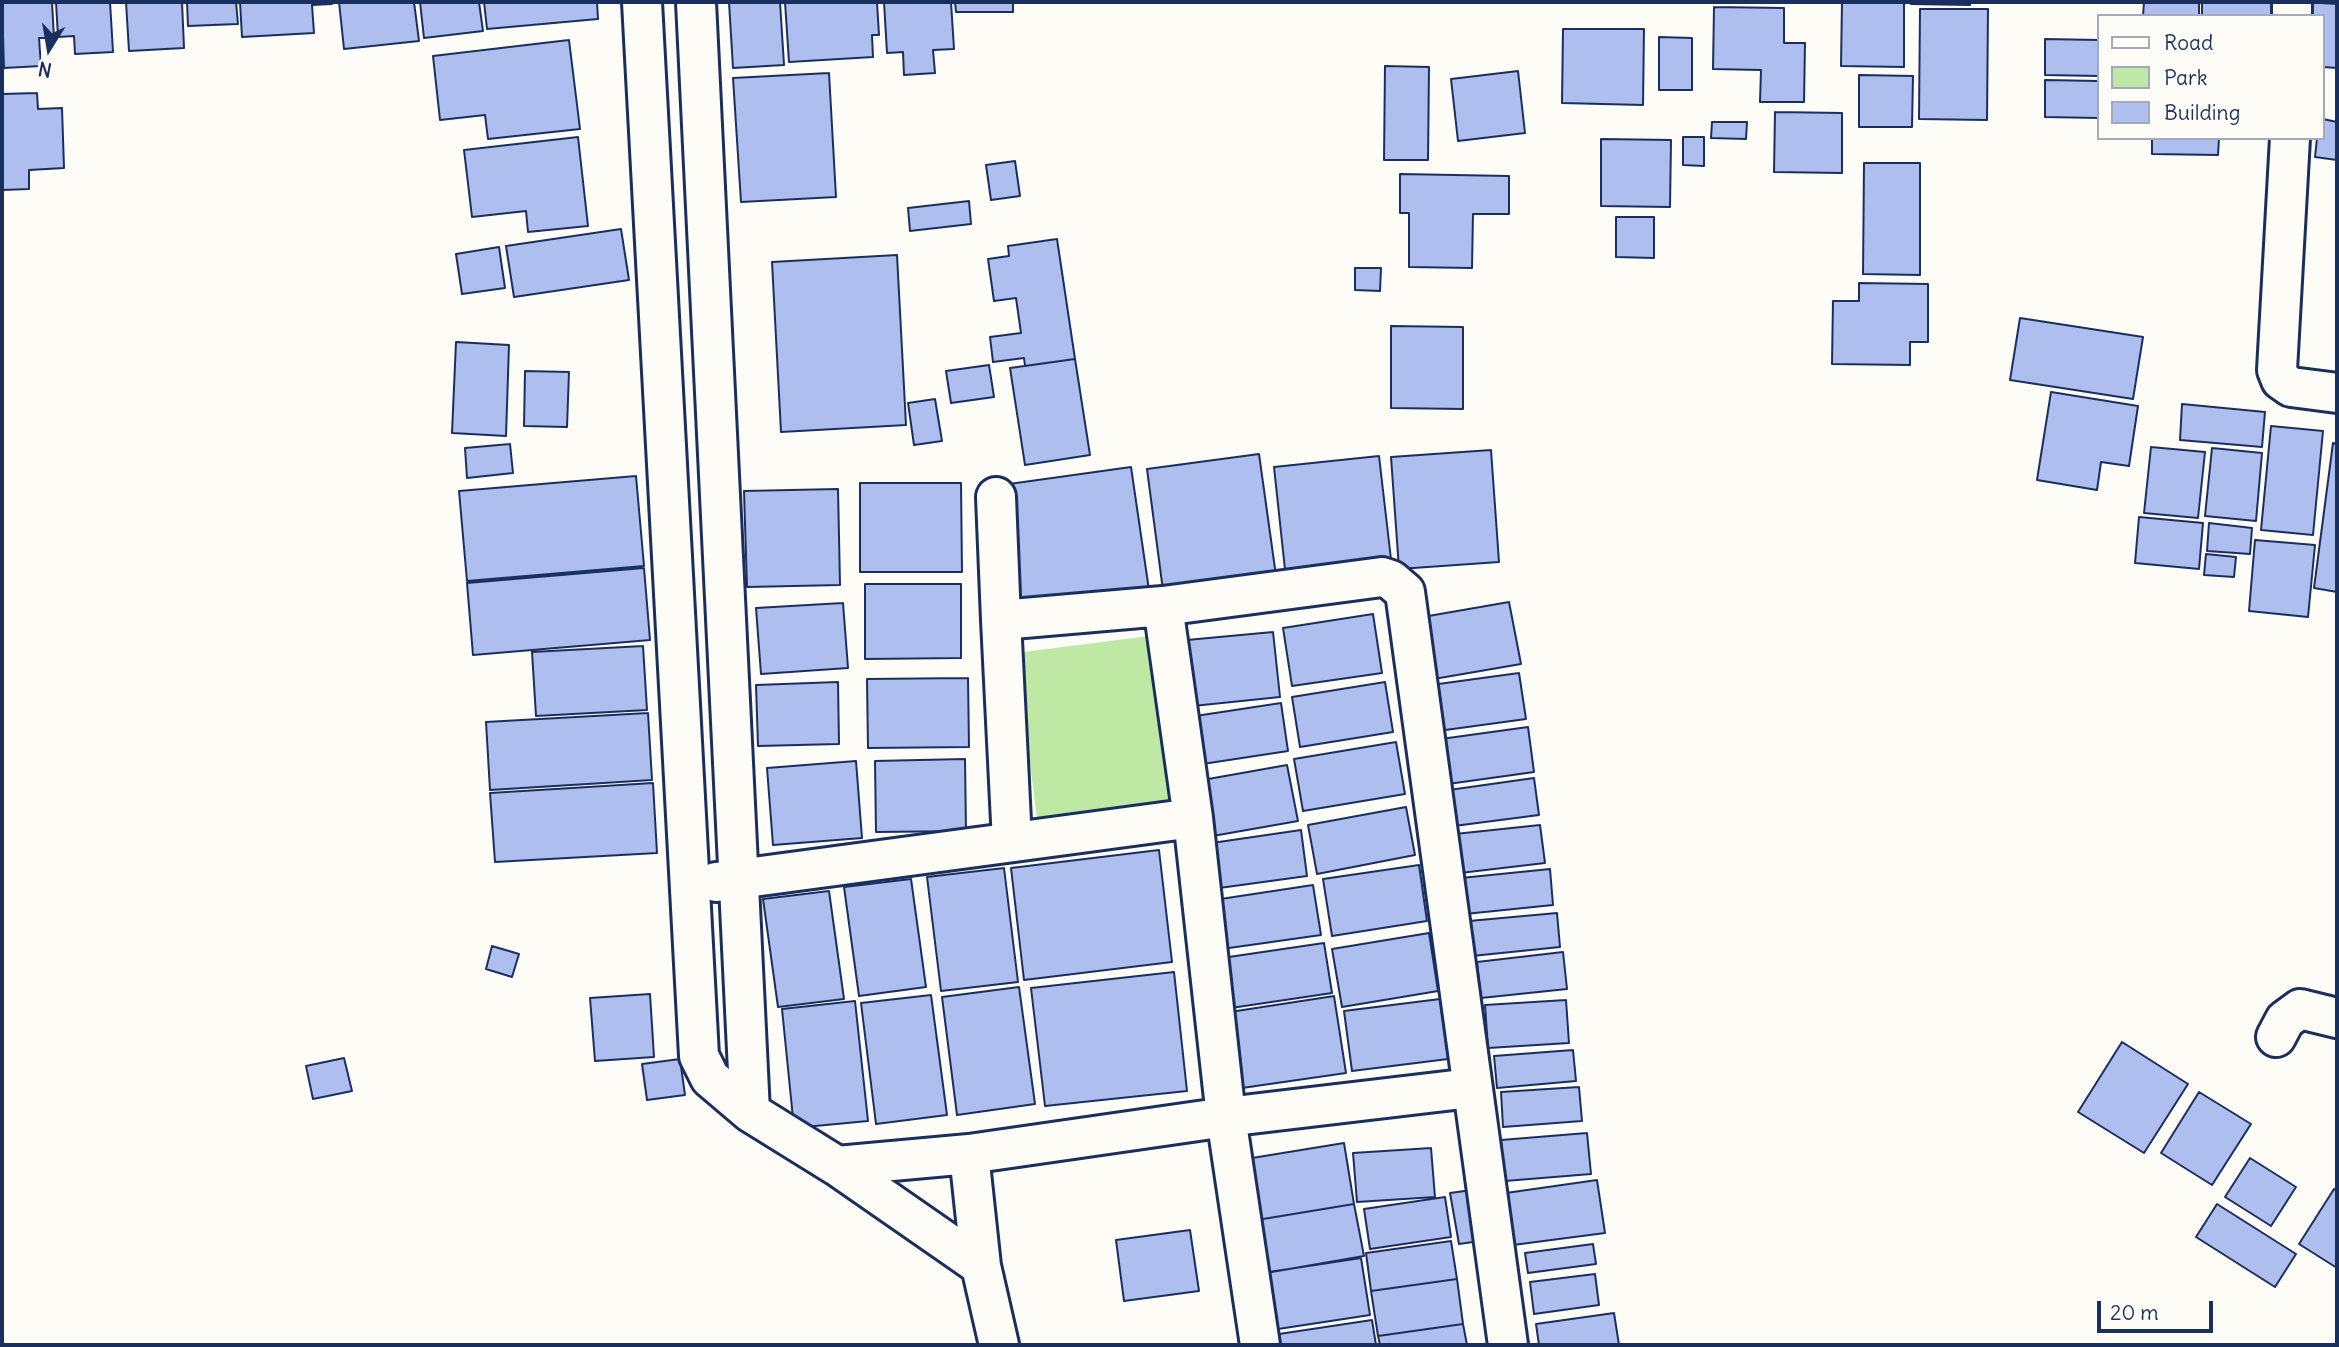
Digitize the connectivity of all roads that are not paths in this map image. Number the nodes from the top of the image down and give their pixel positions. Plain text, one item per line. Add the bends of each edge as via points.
1 (642, 2) edge
2 (696, 2) edge
3 (2290, 140) edge
4 (2337, 393) edge
5 (996, 497) dead end
6 (1163, 606) junction
7 (1001, 621) junction
8 (1193, 818) junction
9 (1012, 842) junction
10 (740, 879) junction
11 (691, 885) junction
12 (2337, 1018) edge
13 (2276, 1037) dead end
14 (1471, 1088) junction
15 (750, 1112) junction
16 (1226, 1117) junction
17 (970, 1154) junction
18 (837, 1166) junction
19 (981, 1266) junction
20 (999, 1345) edge
21 (1260, 1345) edge
22 (1508, 1345) edge

1 - 11 street
2 - 10 street
3 - 4 street via 2277,370 2291,387
5 - 7 street
6 - 7 street
6 - 8 street
6 - 14 street via 1382,577 1405,592
7 - 9 street
8 - 9 street
8 - 16 street
9 - 10 street
10 - 11 street
10 - 15 street
11 - 15 street via 699,1056 710,1078
12 - 13 street via 2300,1009 2285,1020
14 - 16 street
14 - 22 street
15 - 18 street
16 - 17 street
16 - 21 street
17 - 18 street
17 - 19 street
18 - 19 street
19 - 20 street

